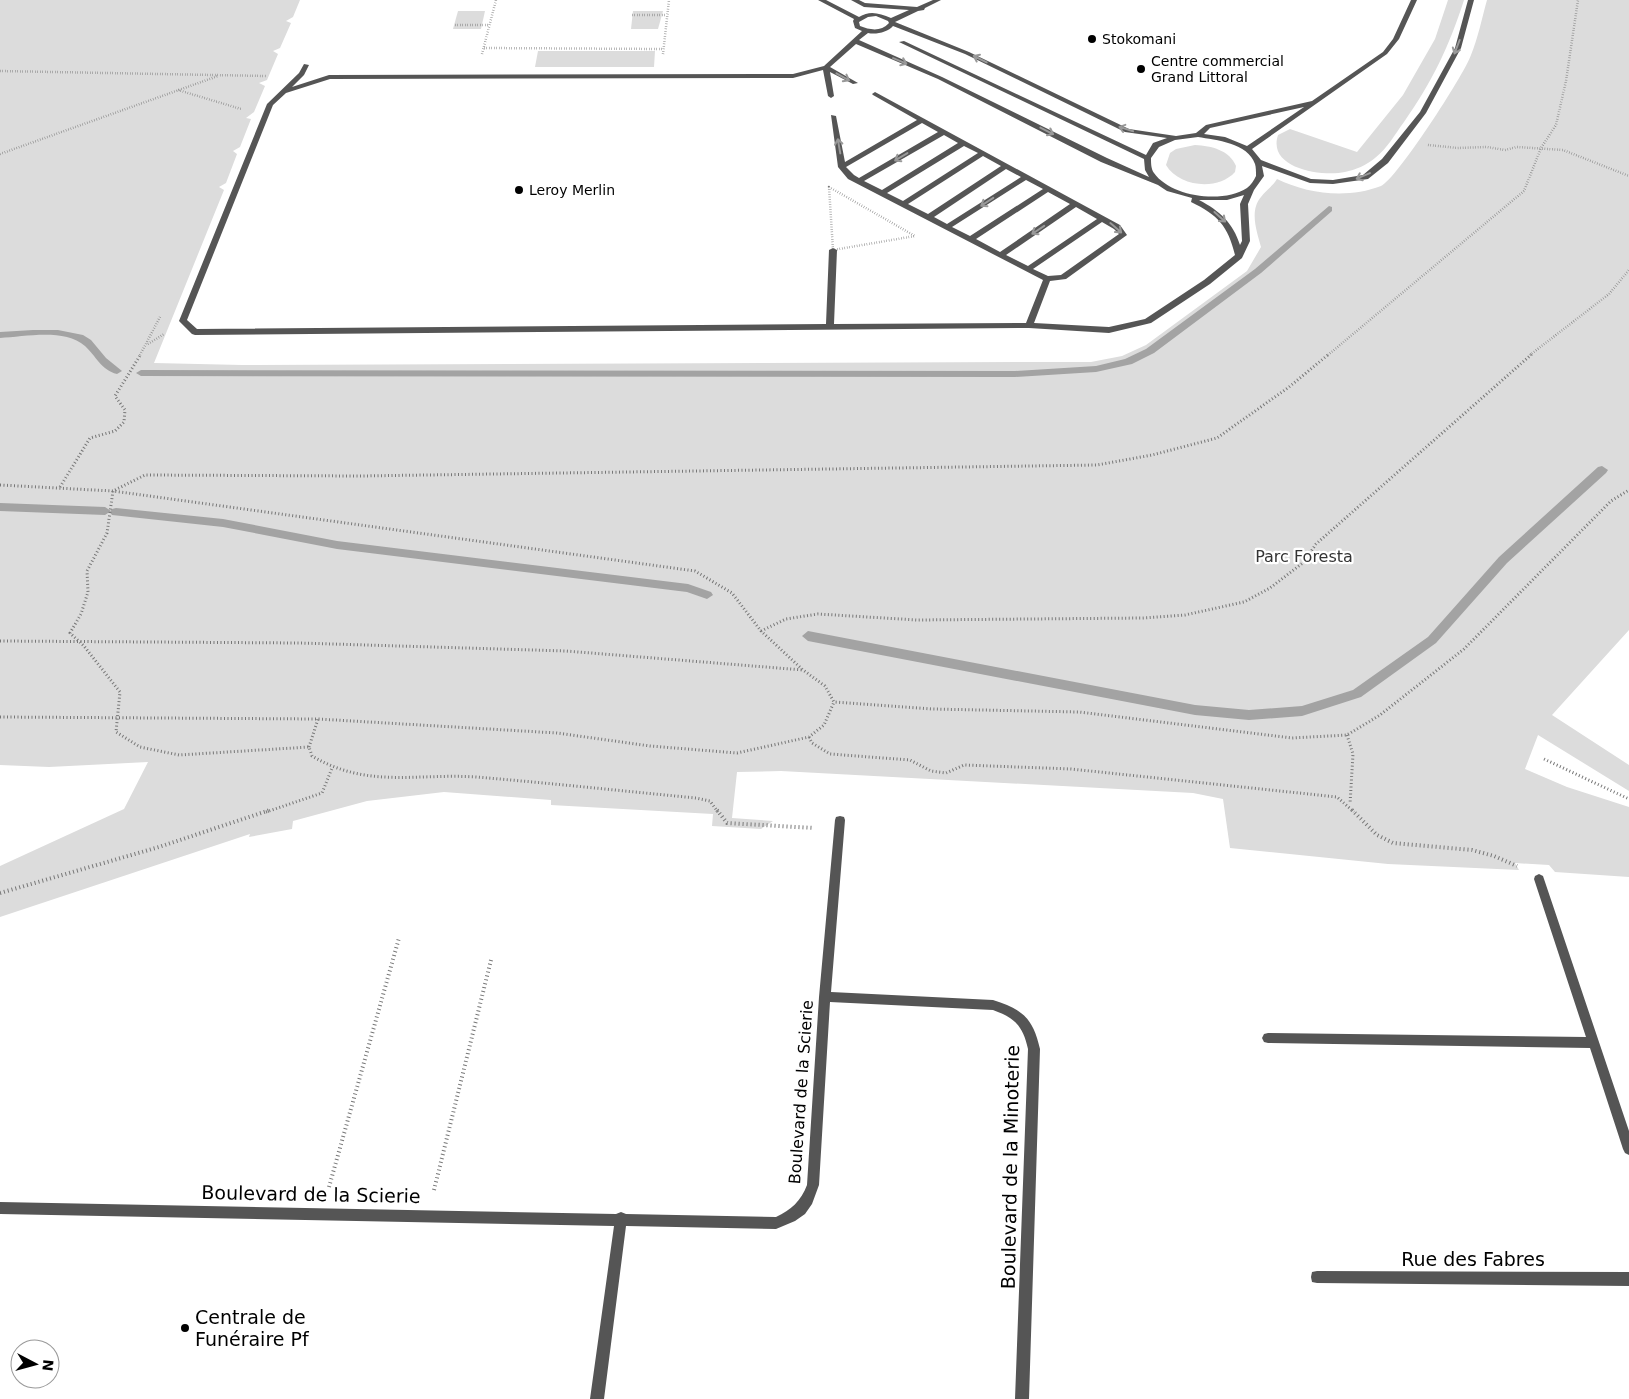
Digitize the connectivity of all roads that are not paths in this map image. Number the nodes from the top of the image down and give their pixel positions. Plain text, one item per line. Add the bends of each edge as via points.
1 (821, 0) edge
2 (854, 0) edge
3 (938, 0) edge
4 (1414, 0) edge
5 (1471, 0) edge
6 (864, 5) junction
7 (922, 9) junction
8 (866, 15) junction
9 (858, 19) junction
10 (891, 22) junction
11 (866, 31) junction
12 (855, 41) junction
13 (902, 42) dead end
14 (306, 65) dead end
15 (826, 67) junction
16 (855, 83) dead end
17 (283, 93) junction
18 (875, 94) dead end
19 (830, 96) dead end
20 (1317, 102) junction
21 (834, 116) dead end
22 (922, 120) junction
23 (942, 132) junction
24 (1198, 135) junction
25 (1174, 138) junction
26 (963, 143) junction
27 (1248, 149) junction
28 (982, 154) junction
29 (1147, 158) junction
30 (1258, 162) junction
31 (1006, 166) junction
32 (842, 167) junction
33 (1026, 177) junction
34 (859, 181) junction
35 (1161, 185) junction
36 (1048, 189) junction
37 (1251, 189) junction
38 (882, 193) junction
39 (1182, 195) junction
40 (903, 204) junction
41 (1076, 204) junction
42 (929, 218) junction
43 (1102, 219) junction
44 (948, 227) junction
45 (970, 239) junction
46 (833, 250) road end
47 (1000, 255) junction
48 (1239, 256) junction
49 (1028, 269) junction
50 (1047, 279) junction
51 (1029, 325) junction
52 (830, 327) junction
53 (840, 825) road end
54 (1539, 879) road end
55 (825, 998) junction
56 (1268, 1038) dead end
57 (1594, 1043) junction
58 (1629, 1149) edge
59 (0, 1208) edge
60 (621, 1218) junction
61 (1317, 1277) dead end
62 (1629, 1279) edge
63 (597, 1399) edge
64 (1022, 1399) edge

1 - 9 street
2 - 6 street
3 - 7 street
4 - 20 street via 1396,39 1385,53
5 -> 30 street via 1458,48 1423,113 1385,161 1364,178 1310,181
6 - 7 street
6 - 8 street
7 - 10 street
8 - 9 street
8 - 10 street via 883,16
9 - 11 street via 857,27
10 - 11 street via 882,31
25 -> 10 street via 1127,130 967,53
11 - 12 street
12 - 15 street
12 -> 35 street via 940,78
13 - 29 street
14 - 17 street via 302,74
15 -> 16 street
15 - 17 street via 793,76 329,77
15 - 19 street
17 - 52 street via 270,104 183,321 195,332
18 - 22 street
20 - 24 street via 1208,126
20 - 27 street
32 -> 21 street
22 - 23 street
22 - 32 street
23 - 26 street
23 -> 34 street
24 - 25 street
24 - 27 street via 1222,139
25 - 29 street via 1156,146
26 - 28 street
26 - 38 street
27 - 30 street
28 - 31 street
28 - 40 street
29 - 35 street via 1149,171
30 - 37 street via 1260,176
31 - 33 street
31 - 42 street
32 - 34 street
33 - 36 street
33 -> 44 street
34 - 38 street
35 - 39 street
36 - 41 street
36 - 45 street
37 - 39 street via 1232,197 1208,199
37 - 48 street via 1244,204 1246,241
38 - 40 street
39 -> 48 street via 1210,208 1225,220 1235,237
40 - 42 street
41 - 43 street
41 -> 47 street
42 - 44 street
43 - 49 street
43 -> 50 street via 1123,234 1063,277
44 - 45 street
45 - 47 street
46 - 52 street
47 - 49 street
48 - 51 street via 1207,282 1148,321 1108,330
49 - 50 street
50 - 51 street
51 - 52 street
53 - 55 street, Boulevard de la Scierie
54 - 57 street
55 - 60 street, Boulevard de la Scierie via 814,1185 808,1202 794,1215 776,1223
55 - 64 street, Boulevard de la Minoterie via 993,1005 1009,1010 1023,1020 1031,1033 1034,1050
56 - 57 street
57 - 58 street
59 - 60 street, Boulevard de la Scierie
60 - 63 street
61 - 62 street, Rue des Fabres

